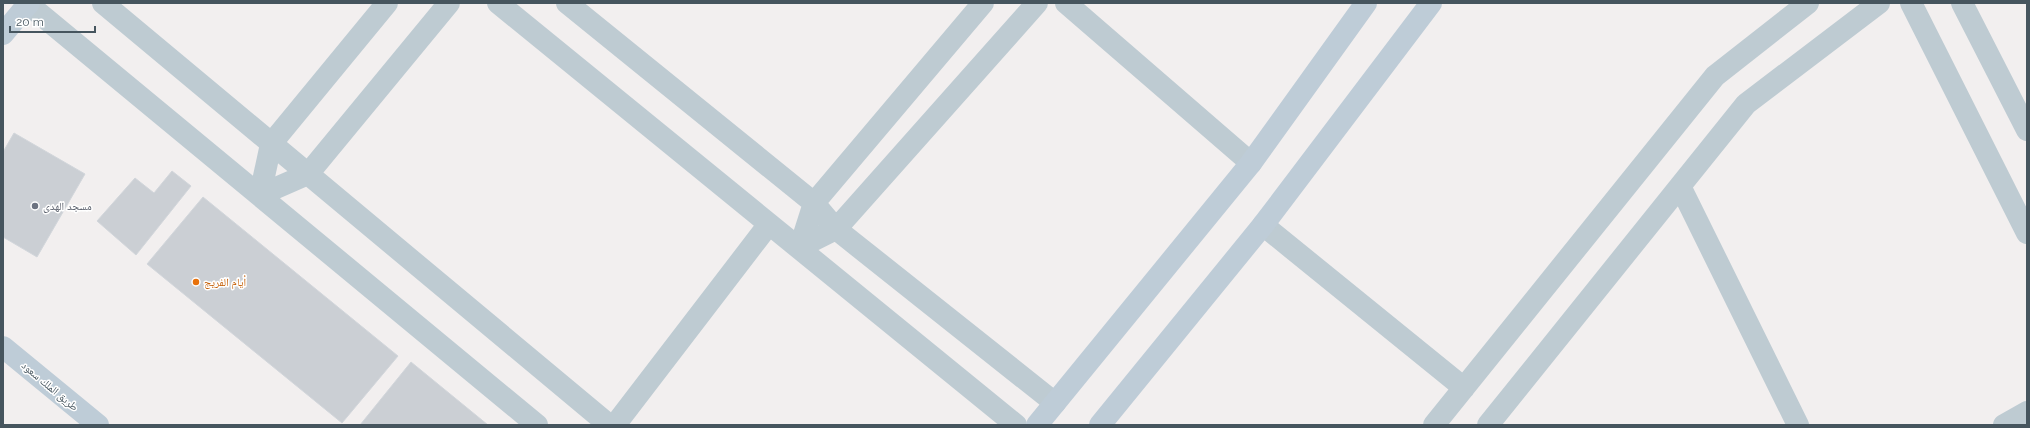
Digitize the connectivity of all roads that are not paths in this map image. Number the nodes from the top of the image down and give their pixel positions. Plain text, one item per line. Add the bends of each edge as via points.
1 (103, 3) edge
2 (387, 3) edge
3 (449, 3) edge
4 (498, 3) edge
5 (568, 3) edge
6 (983, 3) edge
7 (1037, 3) edge
8 (1066, 3) edge
9 (1366, 3) edge
10 (1431, 3) edge
11 (1808, 3) edge
12 (1880, 3) edge
13 (1911, 3) edge
14 (1962, 3) edge
15 (28, 4) edge
16 (3, 34) edge
17 (2027, 130) edge
18 (271, 144) junction
19 (1251, 163) junction
20 (308, 174) junction
21 (1680, 186) junction
22 (260, 195) junction
23 (814, 203) junction
24 (769, 224) junction
25 (1263, 225) junction
26 (836, 229) junction
27 (2027, 233) edge
28 (800, 247) junction
29 (3, 347) edge
30 (1464, 388) junction
31 (1055, 403) junction
32 (2027, 412) edge
33 (98, 425) edge
34 (537, 425) edge
35 (609, 425) edge
36 (615, 425) edge
37 (1016, 425) edge
38 (1037, 425) edge
39 (1100, 425) edge
40 (1434, 425) edge
41 (1488, 425) edge
42 (1798, 425) edge
43 (2004, 425) edge

1 - 18 street
2 - 18 street
3 - 20 street
4 - 24 street
5 - 23 street
6 - 23 street
7 - 26 street
8 - 19 street
9 - 19 street
10 - 25 street
11 - 30 street via 1715,76
12 - 21 street via 1746,104
13 - 27 street
14 - 17 street
15 - 16 street
15 - 22 street
18 - 20 street
18 - 22 street
19 - 31 street
20 - 22 street
20 - 35 street
21 - 41 street
21 - 42 street
22 - 34 street
23 - 26 street
23 - 28 street
24 - 28 street
24 - 36 street
25 - 30 street
25 - 39 street
26 - 28 street
26 - 31 street
28 - 37 street
29 - 33 street, طريق الملك سعود
30 - 40 street
31 - 38 street
32 - 43 street

